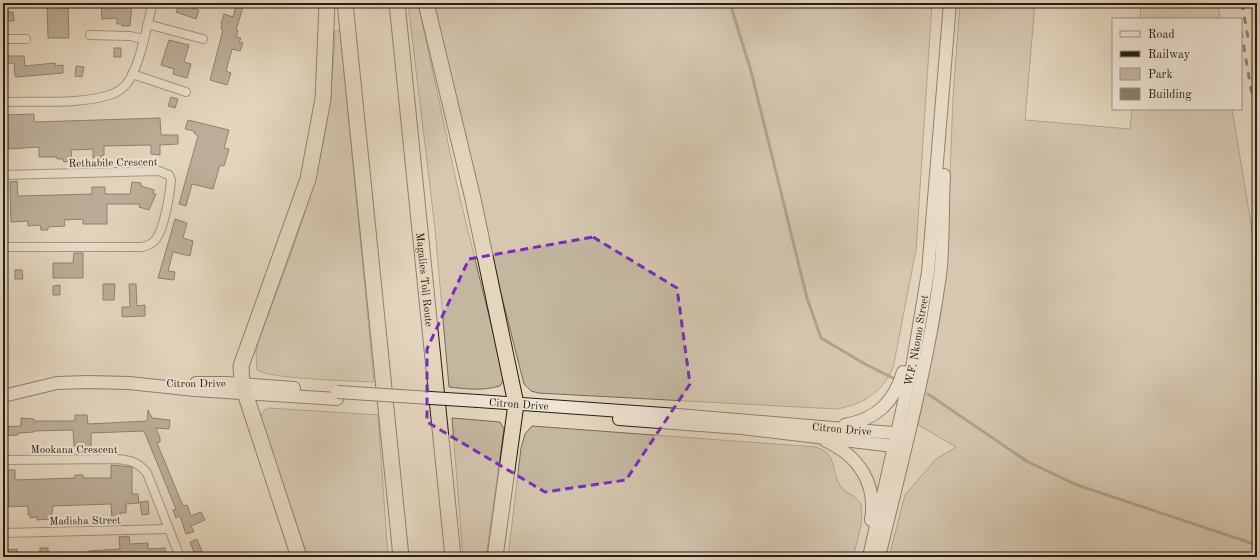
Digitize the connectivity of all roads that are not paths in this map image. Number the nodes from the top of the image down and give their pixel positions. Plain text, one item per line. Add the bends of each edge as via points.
1 (153, 3) edge
2 (326, 3) edge
3 (345, 3) edge
4 (397, 3) edge
5 (426, 3) edge
6 (950, 3) edge
7 (147, 24) junction
8 (90, 35) dead end
9 (3, 39) edge
10 (26, 39) dead end
11 (143, 39) junction
12 (203, 39) dead end
13 (132, 74) junction
14 (186, 92) dead end
15 (3, 102) edge
16 (942, 120) junction
17 (3, 175) edge
18 (3, 247) edge
19 (928, 272) junction
20 (32, 388) junction
21 (243, 388) junction
22 (3, 391) edge
23 (3, 396) edge
24 (516, 408) junction
25 (813, 431) junction
26 (903, 434) junction
27 (900, 446) junction
28 (3, 460) edge
29 (168, 529) junction
30 (3, 533) edge
31 (180, 557) edge
32 (299, 557) edge
33 (401, 557) edge
34 (453, 557) edge
35 (495, 557) edge
36 (864, 557) edge
37 (869, 557) edge
38 (879, 557) edge

1 - 7 street
2 - 21 highway via 323,99 308,179 246,348 241,366
3 - 33 highway
4 - 34 highway, Magalies Toll Route
5 - 24 highway via 474,199
6 - 16 main road, W.F. Nkomo Street
7 - 11 street
7 - 12 street
8 - 11 street via 130,36
9 - 10 street
11 - 13 street
13 - 14 street
13 - 15 street via 124,87 106,96 82,100
16 - 19 main road, W.F. Nkomo Street
16 - 26 main road, W.F. Nkomo Street via 944,148 940,274 932,323
17 - 18 street, Rethabile Crescent via 159,171 169,175 170,180 160,231 150,245
19 - 25 main road via 904,369 898,389 891,400 882,409 857,422
19 - 26 main road, W.F. Nkomo Street
20 - 21 main road, Citron Drive via 57,383
20 - 22 main road, Citron Drive
20 - 23 main road, Citron Drive
21 - 24 main road, Citron Drive, bridge
21 - 32 highway
24 - 25 main road, Citron Drive
24 - 35 highway
25 - 26 main road, Citron Drive
25 - 27 main road, Citron Drive
25 - 36 main road via 846,452 864,474 870,486 873,496 872,510
26 - 27 main road, W.F. Nkomo Street
27 - 37 main road, W.F. Nkomo Street
27 - 38 main road, W.F. Nkomo Street
28 - 29 street, Mookana Crescent via 116,459 134,462 147,474
29 - 30 street, Madisha Street
29 - 31 street, Mookana Crescent

